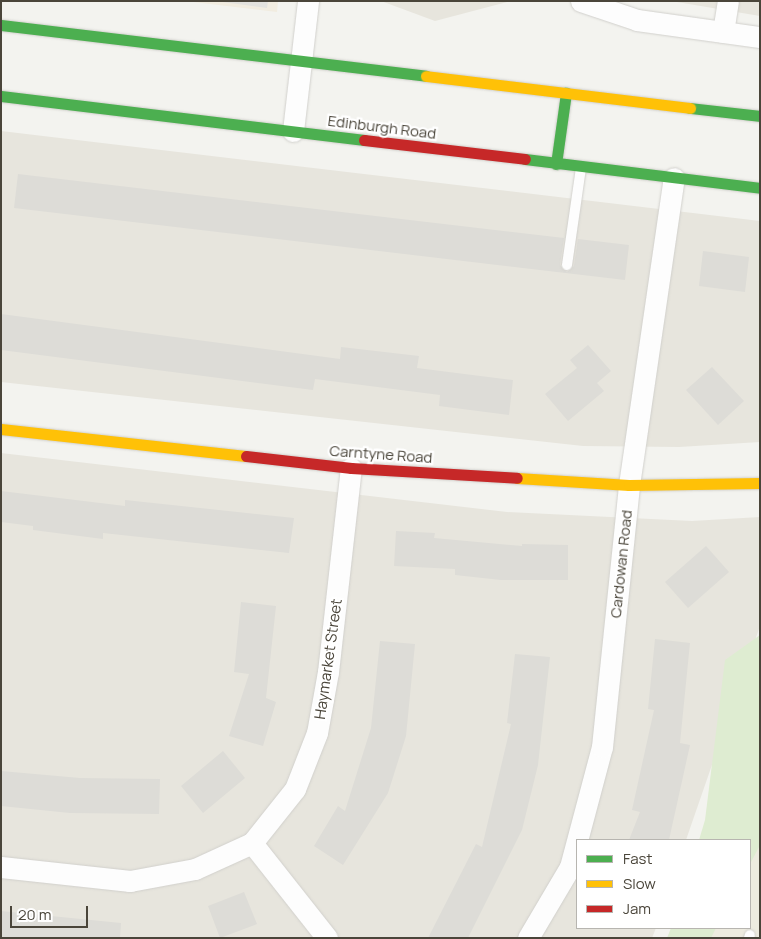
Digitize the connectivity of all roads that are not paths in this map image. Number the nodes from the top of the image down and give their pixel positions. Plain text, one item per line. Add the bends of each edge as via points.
1 (308, 1) edge
2 (581, 1) edge
3 (728, 1) edge
4 (1, 25) edge
5 (723, 32) junction
6 (760, 37) edge
7 (302, 62) junction
8 (566, 93) junction
9 (1, 96) edge
10 (760, 116) edge
11 (293, 131) junction
12 (556, 164) junction
13 (581, 167) junction
14 (674, 178) junction
15 (760, 188) edge
16 (567, 265) dead end
17 (1, 430) edge
18 (350, 468) junction
19 (760, 483) edge
20 (629, 485) junction
21 (577, 839) edge
22 (252, 843) junction
23 (576, 844) edge
24 (1, 868) edge
25 (327, 938) edge
26 (528, 938) edge

1 - 7 street
2 - 5 street via 637,20
3 - 5 street
4 - 7 main road
5 - 6 street
7 - 8 main road
7 - 11 street
8 - 10 main road
8 - 12 main road
9 - 11 main road, Edinburgh Road
11 - 12 main road, Edinburgh Road
12 - 13 main road, Edinburgh Road
13 - 14 main road, Edinburgh Road
13 - 16 lane
14 - 15 main road, Edinburgh Road
14 - 20 street, Cardowan Road
17 - 18 main road, Carntyne Road
18 - 20 main road, Carntyne Road
18 - 22 street, Haymarket Street via 328,672 317,733 295,789
19 - 20 main road, Carntyne Road
20 - 21 street, Cardowan Road via 602,747
22 - 24 street, Haymarket Street via 195,869 130,880
22 - 25 street
23 - 26 street, Cardowan Road via 570,867

